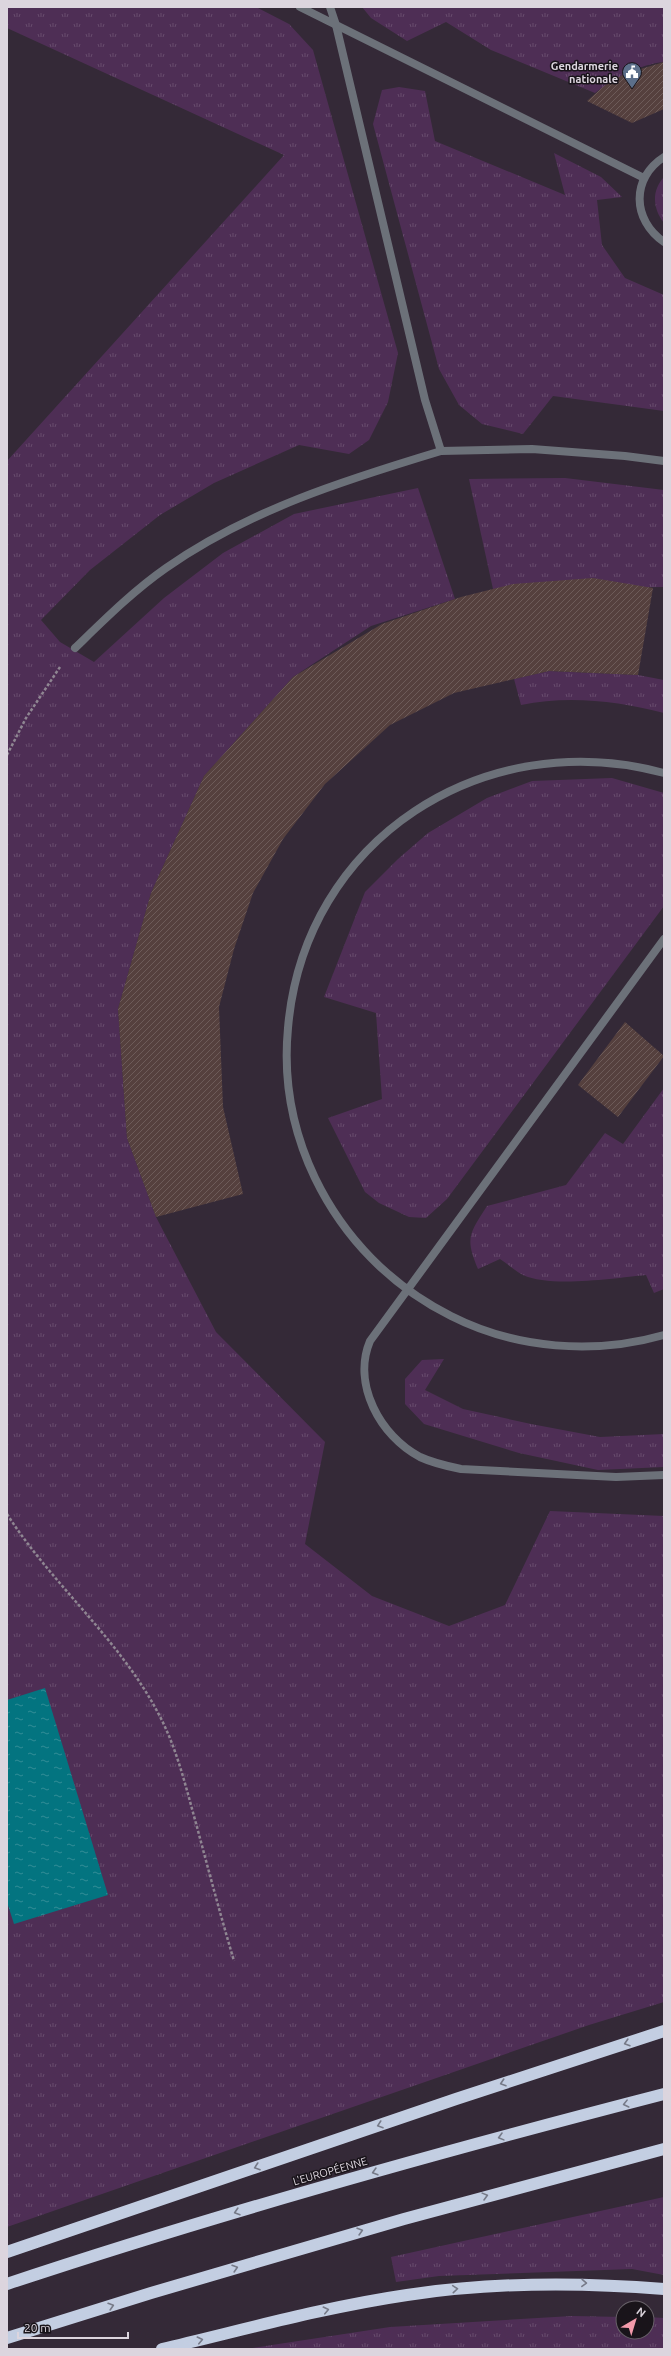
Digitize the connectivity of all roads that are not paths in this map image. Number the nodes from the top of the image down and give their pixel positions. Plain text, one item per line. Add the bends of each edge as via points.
1 (300, 7) edge
2 (330, 7) edge
3 (336, 25) junction
4 (664, 157) edge
5 (644, 178) junction
6 (664, 242) edge
7 (441, 451) junction
8 (664, 461) edge
9 (75, 648) road end
10 (664, 773) edge
11 (664, 939) edge
12 (406, 1289) junction
13 (664, 1335) edge
14 (664, 1474) edge
15 (664, 2031) edge
16 (664, 2094) edge
17 (664, 2150) edge
18 (7, 2252) edge
19 (7, 2284) edge
20 (664, 2289) edge
21 (7, 2338) edge
22 (162, 2349) edge

1 - 3 street
2 - 3 street
3 - 5 street
3 - 7 street via 425,400
4 - 5 street via 652,166
5 - 6 street via 639,199 641,214 648,228
7 - 8 street via 532,449
7 - 9 street via 289,501 216,537 191,551 143,585
10 - 12 street via 607,762 559,761 517,767 452,789 398,822 374,843 339,886 318,920 303,955 289,1010 287,1074 293,1113 309,1166 340,1222 382,1269
11 - 12 street
12 - 13 street via 461,1322 522,1341 553,1346 585,1347 616,1345
12 - 14 street via 370,1341 364,1356 368,1393 375,1413 401,1444 438,1464 461,1469 616,1477
15 -> 18 highway
16 -> 19 highway, L'EUROPÉENNE via 284,2198
21 -> 17 highway via 404,2219
22 -> 20 highway via 330,2309 408,2294 542,2283

